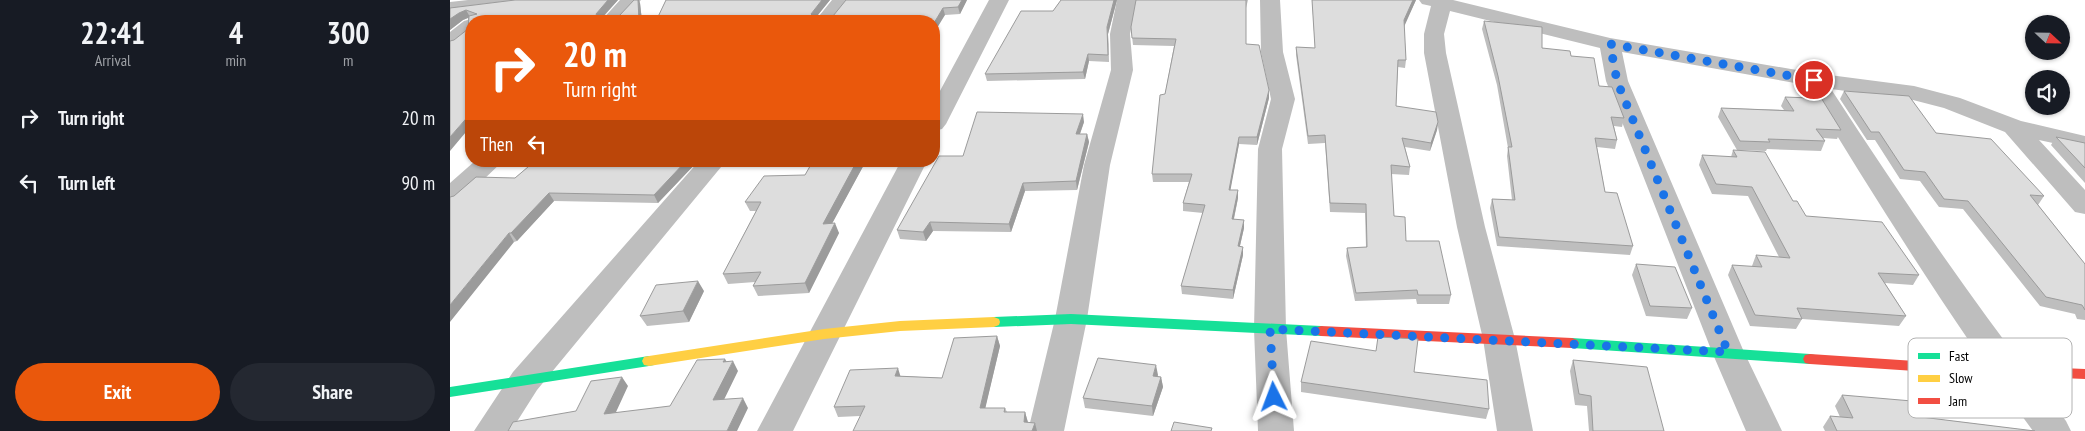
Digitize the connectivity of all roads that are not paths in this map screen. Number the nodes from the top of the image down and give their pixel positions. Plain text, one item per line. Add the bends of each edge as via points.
1 (631, 0) edge
2 (842, 0) edge
3 (999, 0) edge
4 (1127, 0) edge
5 (1270, 0) edge
6 (510, 1) edge
7 (1435, 1) edge
8 (450, 8) edge
9 (486, 15) edge
10 (617, 15) edge
11 (830, 15) edge
12 (465, 30) edge
13 (450, 42) edge
14 (1610, 44) junction
15 (1814, 80) junction
16 (940, 113) edge
17 (2014, 127) junction
18 (2085, 143) edge
19 (483, 167) edge
20 (708, 167) edge
21 (911, 167) edge
22 (450, 197) edge
23 (2085, 206) edge
24 (1072, 320) junction
25 (1270, 329) junction
26 (824, 334) junction
27 (1984, 338) edge
28 (1499, 339) junction
29 (1728, 352) junction
30 (1908, 364) edge
31 (2072, 373) edge
32 (2085, 374) edge
33 (525, 382) junction
34 (450, 392) edge
35 (2043, 418) edge
36 (492, 431) edge
37 (776, 431) edge
38 (1046, 431) edge
39 (1276, 431) edge
40 (1515, 431) edge
41 (1764, 431) edge
42 (2053, 431) edge

1 - 10 street
2 - 11 street
3 - 16 street
4 - 24 street via 1120,34 1122,70 1097,165
5 - 25 street via 1272,52 1283,99 1270,149
6 - 8 street
6 - 9 street
7 - 14 street
7 - 28 street via 1435,53 1471,227
12 - 13 street
14 - 15 street
14 - 29 street via 1617,81
15 - 17 street via 1914,93 1952,103
15 - 27 street via 1884,191
17 - 18 street
17 - 23 street
19 - 22 street
20 - 33 street
21 - 26 street
24 - 25 street
24 - 26 street via 900,326
24 - 38 street
25 - 28 street
25 - 39 street
26 - 33 street
26 - 37 street
28 - 29 street
28 - 40 street
29 - 30 street
29 - 41 street
31 - 32 street
33 - 34 street
33 - 36 street
35 - 42 street

